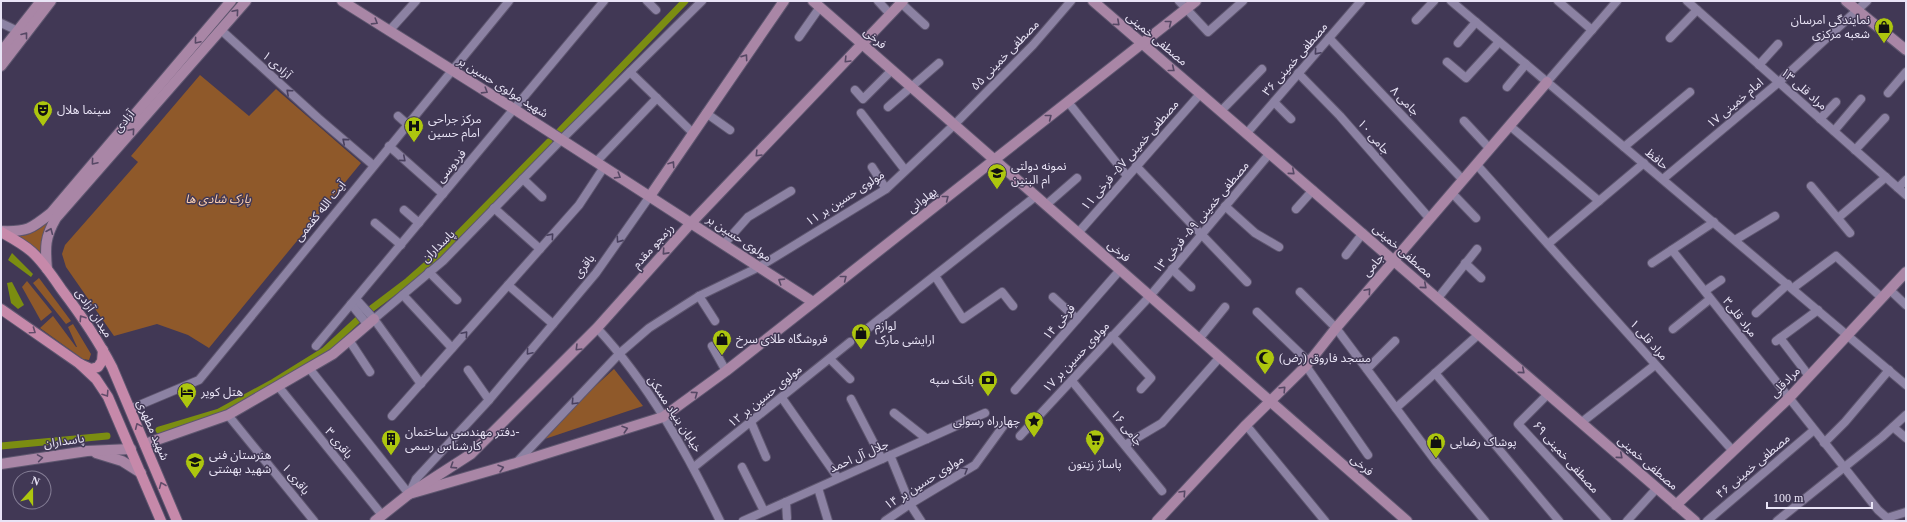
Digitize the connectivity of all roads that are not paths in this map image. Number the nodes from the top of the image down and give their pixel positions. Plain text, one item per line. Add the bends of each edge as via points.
1 (40, 1) edge
2 (51, 1) edge
3 (231, 1) edge
4 (246, 1) edge
5 (342, 1) edge
6 (416, 1) edge
7 (509, 1) edge
8 (604, 1) edge
9 (647, 1) edge
10 (702, 1) edge
11 (784, 1) edge
12 (878, 1) edge
13 (1071, 1) edge
14 (1093, 1) edge
15 (1196, 1) edge
16 (1243, 1) edge
17 (1361, 1) edge
18 (1434, 1) edge
19 (1451, 1) edge
20 (1558, 1) edge
21 (1617, 1) edge
22 (1687, 1) edge
23 (1846, 1) edge
24 (1867, 1) edge
25 (902, 2) edge
26 (817, 4) edge
27 (1183, 5) edge
28 (656, 10) dead end
29 (1697, 10) junction
30 (1857, 10) junction
31 (890, 14) junction
32 (1416, 20) dead end
33 (1476, 22) junction
34 (1, 23) edge
35 (925, 25) dead end
36 (220, 30) junction
37 (1592, 30) junction
38 (18, 31) junction
39 (389, 31) junction
40 (799, 37) dead end
41 (1329, 38) junction
42 (1670, 38) dead end
43 (1500, 42) junction
44 (1458, 43) dead end
45 (862, 44) junction
46 (1141, 44) junction
47 (1778, 44) dead end
48 (1906, 50) edge
49 (1, 52) edge
50 (1447, 62) dead end
51 (939, 63) dead end
52 (1526, 64) junction
53 (1759, 65) junction
54 (1, 66) edge
55 (1262, 69) dead end
56 (451, 70) junction
57 (892, 70) junction
58 (630, 72) junction
59 (1906, 72) edge
60 (1298, 73) junction
61 (1548, 82) junction
62 (1779, 82) junction
63 (911, 87) junction
64 (1506, 87) dead end
65 (855, 90) dead end
66 (1690, 92) dead end
67 (1201, 93) junction
68 (1888, 93) dead end
69 (657, 98) junction
70 (1861, 100) dead end
71 (1068, 102) junction
72 (1274, 102) junction
73 (1836, 102) dead end
74 (888, 107) dead end
75 (514, 109) junction
76 (1221, 111) junction
77 (706, 113) junction
78 (861, 113) dead end
79 (398, 116) dead end
80 (1885, 118) dead end
81 (1291, 119) dead end
82 (1820, 119) junction
83 (1464, 121) dead end
84 (407, 124) junction
85 (954, 124) junction
86 (1510, 126) junction
87 (730, 130) dead end
88 (1834, 131) junction
89 (693, 133) junction
90 (1247, 133) junction
91 (561, 140) junction
92 (388, 146) junction
93 (1624, 147) junction
94 (1490, 149) junction
95 (1855, 150) junction
96 (1270, 153) junction
97 (994, 160) junction
98 (1644, 164) junction
99 (373, 165) junction
100 (600, 165) junction
101 (1477, 165) junction
102 (1136, 166) junction
103 (872, 167) dead end
104 (905, 170) junction
105 (1128, 176) junction
106 (1886, 177) junction
107 (1077, 178) dead end
108 (523, 179) junction
109 (1663, 179) junction
110 (1463, 180) junction
111 (1906, 180) edge
112 (1811, 186) dead end
113 (1898, 188) junction
114 (886, 189) junction
115 (1313, 190) junction
116 (791, 191) dead end
117 (1452, 193) junction
118 (443, 194) junction
119 (1906, 195) edge
120 (650, 196) junction
121 (1036, 196) junction
122 (542, 197) dead end
123 (1599, 201) junction
124 (1046, 205) junction
125 (1225, 206) junction
126 (494, 208) junction
127 (1296, 209) dead end
128 (404, 210) dead end
129 (1775, 216) dead end
130 (1476, 218) dead end
131 (1838, 218) junction
132 (1430, 219) junction
133 (375, 222) dead end
134 (1714, 222) junction
135 (420, 223) junction
136 (691, 223) junction
137 (1, 232) edge
138 (1078, 233) junction
139 (1363, 233) junction
140 (1850, 233) dead end
141 (1201, 235) junction
142 (1735, 240) junction
143 (724, 244) junction
144 (1548, 244) junction
145 (401, 245) junction
146 (1279, 247) dead end
147 (540, 249) junction
148 (1477, 249) dead end
149 (1672, 250) junction
150 (1346, 255) dead end
151 (1394, 260) junction
152 (1465, 263) junction
153 (1652, 263) dead end
154 (759, 267) junction
155 (47, 269) junction
156 (1172, 269) junction
157 (1120, 270) junction
158 (429, 272) junction
159 (1906, 272) edge
160 (935, 276) junction
161 (1481, 278) dead end
162 (1721, 280) dead end
163 (1247, 282) dead end
164 (508, 285) junction
165 (1192, 286) dead end
166 (1790, 286) junction
167 (1890, 290) junction
168 (1704, 291) junction
169 (1300, 292) dead end
170 (403, 295) junction
171 (699, 296) junction
172 (1150, 296) junction
173 (1053, 297) dead end
174 (1438, 298) junction
175 (1882, 298) junction
176 (1710, 299) junction
177 (457, 300) dead end
178 (813, 302) junction
179 (353, 303) junction
180 (1906, 305) edge
181 (1013, 306) dead end
182 (1225, 307) dead end
183 (1, 309) edge
184 (1818, 310) junction
185 (1257, 312) dead end
186 (1756, 313) dead end
187 (1078, 319) junction
188 (715, 321) dead end
189 (370, 322) junction
190 (553, 324) junction
191 (597, 328) junction
192 (867, 328) dead end
193 (1336, 328) junction
194 (1673, 329) dead end
195 (1479, 334) junction
196 (1848, 335) junction
197 (1112, 336) junction
198 (1199, 339) junction
199 (349, 340) junction
200 (1395, 341) dead end
201 (850, 342) dead end
202 (316, 346) dead end
203 (712, 346) dead end
204 (452, 348) junction
205 (103, 350) junction
206 (620, 353) junction
207 (1220, 357) junction
208 (830, 359) junction
209 (80, 364) junction
210 (1308, 364) junction
211 (1655, 365) junction
212 (309, 368) junction
213 (1367, 369) junction
214 (468, 370) dead end
215 (1889, 370) junction
216 (726, 371) junction
217 (370, 372) dead end
218 (1435, 373) junction
219 (1809, 376) junction
220 (850, 379) dead end
221 (1072, 381) junction
222 (421, 384) junction
223 (1906, 385) edge
224 (278, 386) junction
225 (1141, 389) dead end
226 (1015, 390) dead end
227 (1548, 394) junction
228 (782, 398) junction
229 (1788, 398) junction
230 (851, 399) dead end
231 (489, 400) junction
232 (1271, 402) junction
233 (1396, 408) junction
234 (130, 409) junction
235 (894, 413) dead end
236 (985, 413) dead end
237 (228, 415) junction
238 (1906, 415) edge
239 (392, 416) dead end
240 (663, 417) junction
241 (751, 422) junction
242 (1582, 422) junction
243 (1004, 425) dead end
244 (1246, 425) junction
245 (1893, 427) junction
246 (1814, 430) junction
247 (1020, 436) dead end
248 (1906, 438) edge
249 (927, 439) junction
250 (1824, 443) junction
251 (145, 444) junction
252 (1125, 445) junction
253 (131, 449) junction
254 (87, 451) junction
255 (1733, 451) junction
256 (1368, 455) dead end
257 (766, 457) dead end
258 (886, 457) junction
259 (516, 463) junction
260 (1, 464) edge
261 (694, 467) junction
262 (742, 467) dead end
263 (1843, 467) junction
264 (141, 473) junction
265 (838, 478) junction
266 (818, 488) junction
267 (1657, 488) junction
268 (1162, 491) dead end
269 (409, 494) junction
270 (786, 502) junction
271 (910, 504) junction
272 (1676, 505) junction
273 (764, 511) junction
274 (1906, 512) edge
275 (379, 518) edge
276 (787, 518) dead end
277 (827, 520) edge
278 (162, 521) edge
279 (177, 521) edge
280 (314, 521) edge
281 (720, 521) edge
282 (743, 521) edge
283 (885, 521) edge
284 (921, 521) edge
285 (1157, 521) edge
286 (1325, 521) edge
287 (1407, 521) edge
288 (1485, 521) edge
289 (1559, 521) edge
290 (1607, 521) edge
291 (1627, 521) edge
292 (1695, 521) edge
293 (1707, 521) edge
294 (1777, 521) edge

1 - 38 street
54 -> 2 street
3 -> 137 street, آزادی via 51,213 33,228
36 -> 4 street, آزادی
5 -> 39 street, شهید مولوی حسین بر
6 - 39 street
7 - 56 street, آیت الله کفعمی
8 - 75 street, فردوسی
9 - 28 street
10 - 58 street, پاسداران
77 -> 11 street, باقری
12 - 31 street
13 - 85 street, مصطفی خمینی ۵۵ via 1033,45
14 -> 46 street, مصطفی خمینی
15 - 27 street, پهلوانی
16 - 27 street via 1208,32
17 - 41 street, مصطفی خمینی ۳۶
18 - 32 street
19 - 33 street, حافظ
20 - 37 street
21 - 37 street, جامی
22 - 29 street, مراد قلی ۱۳
23 - 30 street
24 - 30 street, امام خمینی ۱۷
25 - 31 street, رزمجو مقدم
25 - 35 street
26 - 40 street
26 - 45 street, فرخی
46 -> 27 street, پهلوانی
29 - 42 street
29 - 53 street, مراد قلی ۱۳
30 - 48 street
30 - 62 street, امام خمینی ۱۷
31 - 45 street, رزمجو مقدم
33 - 43 street, حافظ
33 - 44 street
34 - 38 street
99 -> 36 street, آزادی ۱
155 -> 36 street, آزادی via 45,247 48,232 56,218
37 - 61 street, جامی
38 - 49 street
39 - 56 street, شهید مولوی حسین بر
41 -> 60 street, مصطفی خمینی ۳۶
41 - 110 street, جامی ۸
43 - 50 street via 1466,78
43 - 52 street, حافظ
45 - 57 street, فرخی
45 -> 136 street, رزمجو مقدم
46 -> 67 street, مصطفی خمینی
46 - 71 street, پهلوانی
47 - 53 street
51 - 63 street
52 - 61 street, حافظ
52 - 64 street
53 - 62 street, مراد قلی ۱۳
55 - 76 street
56 -> 75 street, شهید مولوی حسین بر
56 - 84 street, آیت الله کفعمی
57 - 63 street, فرخی
57 - 65 street via 863,99
58 - 69 street
58 - 91 street, پاسداران
59 - 68 street
60 - 72 street, مصطفی خمینی ۳۶
60 - 132 street, جامی ۱۰ via 1340,116
61 - 86 street, جامی
61 - 93 street, حافظ
62 - 82 street, مراد قلی ۱۳
62 - 109 street, امام خمینی ۱۷
63 - 74 street
63 - 85 street, فرخی
66 - 93 street
67 - 76 street, مصطفی خمینی
67 - 102 street, مصطفی خمینی ۵۷- فرخی ۱۱
69 - 89 street
69 - 100 street
70 - 88 street
97 -> 71 street, پهلوانی
71 - 105 street
72 - 81 street
72 - 90 street, مصطفی خمینی ۳۶
73 - 82 street
75 - 91 street, شهید مولوی حسین بر
75 - 118 street, فردوسی
76 - 90 street, مصطفی خمینی
77 - 87 street
77 - 89 street, باقری
78 - 104 street
79 - 84 street
80 - 95 street
82 - 88 street, مراد قلی ۱۳
83 - 94 street
84 - 92 street, آیت الله کفعمی
85 - 97 street, فرخی
85 - 104 street, مولوی حسین بر ۱۱
86 - 94 street, جامی
86 - 123 street
88 - 95 street, مراد قلی ۱۳
120 -> 89 street, باقری
90 - 96 street, مصطفی خمینی
91 - 100 street, شهید مولوی حسین بر
91 - 108 street, پاسداران
92 - 99 street, آیت الله کفعمی
92 -> 118 street
93 - 98 street, حافظ
94 - 101 street, جامی
95 - 106 street, مراد قلی ۱۳
96 -> 115 street, مصطفی خمینی
96 - 125 street, مصطفی خمینی ۵۹- فرخی ۱۳
97 - 121 street, فرخی
178 -> 97 street, پهلوانی
98 - 109 street, حافظ
98 - 123 street
99 - 234 street, آیت الله کفعمی via 199,380
100 -> 120 street, شهید مولوی حسین بر
147 -> 100 street via 579,205
101 - 110 street, جامی
101 - 144 street, مراد قلی ۱
102 - 105 street, مصطفی خمینی ۵۷- فرخی ۱۱
102 - 141 street
103 - 114 street
104 - 114 street, مولوی حسین بر ۱۱
105 - 138 street, مصطفی خمینی ۵۷- فرخی ۱۱
106 - 113 street, مراد قلی ۱۳
106 - 131 street
107 - 124 street
108 - 122 street
108 - 126 street, پاسداران
109 - 134 street, حافظ
110 - 117 street, جامی
111 - 113 street
112 - 131 street
113 - 119 street, مراد قلی ۱۳
114 - 154 street, مولوی حسین بر ۱۱
115 - 127 street
115 - 139 street, مصطفی خمینی
116 - 143 street via 748,217
117 - 130 street
117 - 132 street, جامی
118 - 135 street, فردوسی
120 - 136 street, مولوی حسین بر
120 -> 190 street, باقری via 596,273
121 - 124 street, فرخی
121 - 160 street
123 - 144 street
124 - 138 street, فرخی
125 - 141 street, مصطفی خمینی ۵۹- فرخی ۱۳
125 - 146 street via 1255,233
126 - 147 street
126 - 158 street, پاسداران
128 - 135 street
129 - 142 street
131 - 140 street
132 - 151 street, جامی
133 - 145 street
134 - 142 street, حافظ
134 - 149 street
135 - 145 street, فردوسی
136 - 143 street, مولوی حسین بر
136 -> 191 street, رزمجو مقدم
137 - 155 main road, میدان آزادی via 32,252
138 - 157 street, فرخی
139 - 150 street
139 - 151 street, مصطفی خمینی
141 - 156 street, مصطفی خمینی ۵۹- فرخی ۱۳
141 - 163 street
142 - 166 street, حافظ
143 - 154 street, مولوی حسین بر
144 - 211 street, مراد قلی ۱
145 - 179 street, فردوسی
147 - 164 street
148 - 152 street
149 - 153 street
149 - 168 street, مراد قلی۳
151 -> 174 street, مصطفی خمینی
193 -> 151 street, جامی
152 - 161 street
152 - 174 street
154 - 171 street, مولوی حسین بر ۱۱
178 -> 154 street, مولوی حسین بر
205 -> 155 main road, میدان آزادی
156 - 165 street
156 - 172 street, مصطفی خمینی ۵۹- فرخی ۱۳
157 - 172 street, فرخی
157 - 187 street, فرخی ۱۴
158 - 170 street, پاسداران
158 - 177 street
159 - 167 street, مرادقلی
160 - 181 street via 963,319 1002,292
160 - 192 street
162 - 168 street
164 - 190 street
204 -> 164 street
166 - 175 street via 1836,256
166 - 184 street, حافظ
166 - 186 street
167 - 175 street, مرادقلی
167 - 180 street
168 - 176 street, مراد قلی۳
169 - 193 street
170 - 189 street, پاسداران
170 - 204 street
171 - 188 street
171 - 206 street, مولوی حسین بر ۱۱ via 649,328
172 - 197 street, مولوی حسین بر ۱۷
172 - 198 street, فرخی
173 - 187 street
174 - 195 street, مصطفی خمینی
175 - 196 street, مرادقلی
176 - 194 street
176 - 229 street, مراد قلی۳
178 - 216 street, پهلوانی
179 - 189 street
179 - 202 street, فردوسی
182 - 198 street
183 -> 209 main road, میدان آزادی
184 - 196 street, حافظ
184 - 219 street via 1778,340
185 - 210 street
187 - 226 street, فرخی ۱۴
189 - 199 street, پاسداران
189 - 222 street
190 -> 231 street, باقری
191 - 206 street, خیابان بنیاد مسکن
191 -> 269 street, رزمجو مقدم via 471,454
193 - 210 street, جامی
193 - 213 street
195 - 218 street
195 -> 227 street, مصطفی خمینی
196 - 215 street, حافظ
196 - 219 street, مرادقلی
197 - 221 street, مولوی حسین بر ۱۷
197 - 225 street via 1151,378
198 - 207 street, فرخی
199 - 212 street, پاسداران via 333,354
199 - 217 street
200 - 213 street
201 - 208 street, مولوی حسین بر ۱۲
203 - 216 street
204 - 222 street
205 - 209 main road, میدان آزادی via 102,362 98,367 91,369
205 - 234 main road, شهید مطهری
206 - 240 street, خیابان بنیاد مسکن
206 -> 259 street, مولوی حسین بر ۱۱
207 - 232 street, فرخی
207 - 252 street via 1162,423
208 - 220 street
208 - 228 street, مولوی حسین بر ۱۲
209 -> 253 main road via 96,379 108,397
232 -> 210 street, جامی
210 - 256 street
211 - 242 street
211 - 255 street, مراد قلی ۱
212 - 224 street, پاسداران
212 - 269 street
213 - 233 street
214 - 231 street
215 - 223 street, حافظ
215 - 250 street
240 -> 216 street, پهلوانی
218 - 233 street
218 - 289 street
219 - 229 street, مرادقلی
221 - 247 street, مولوی حسین بر ۱۷
221 - 252 street, جامی ۱۶
222 - 239 street
224 - 237 street, پاسداران
224 - 275 street, باقری ۳
227 - 242 street, مصطفی خمینی
227 - 290 street, مصطفی خمینی ۶۹ via 1518,424
228 - 241 street, مولوی حسین بر ۱۲
228 - 265 street
229 - 246 street, مراد قلی۳
229 - 255 street, مرادقلی
230 - 258 street
231 - 269 street, باقری via 416,478
232 - 244 street, جامی
232 - 287 street, فرخی
233 - 288 street
251 -> 234 main road, شهید مطهری
235 - 249 street
236 - 249 street, جلال آل احمد
237 - 251 street, پاسداران
237 - 280 street, باقری ۱
238 - 245 street
259 -> 240 street, پهلوانی
240 - 261 street, خیابان بنیاد مسکن
241 - 257 street
241 - 261 street, مولوی حسین بر ۱۲
242 -> 267 street, مصطفی خمینی
271 -> 243 street, مولوی حسین بر ۱۴ via 975,465
285 -> 244 street, جامی
244 - 286 street
245 - 248 street
245 - 263 street
246 - 250 street, مراد قلی۳
246 - 293 street, مصطفی خمینی ۴۶
249 - 258 street, جلال آل احمد
250 - 263 street, مراد قلی۳
251 - 253 main road
279 -> 251 main road, شهید مطهری
252 - 268 street, جامی ۱۶
253 - 254 street, پاسداران
253 - 264 main road
260 -> 254 street, پاسداران
254 - 264 street via 122,460
255 - 272 street, مرادقلی
258 - 265 street, جلال آل احمد
258 - 271 street
269 -> 259 street, پهلوانی
261 - 281 street, خیابان بنیاد مسکن
262 - 273 street
263 - 274 street, مراد قلی۳ via 1887,518
263 - 294 street
264 - 278 main road
265 - 266 street, جلال آل احمد
266 - 270 street, جلال آل احمد
266 - 277 street
267 - 272 street, مصطفی خمینی
267 - 291 street
269 - 275 street, باقری
270 - 273 street, جلال آل احمد
270 - 276 street
271 - 283 street, مولوی حسین بر ۱۴
271 - 284 street
272 - 292 street, مصطفی خمینی
273 - 282 street, جلال آل احمد

